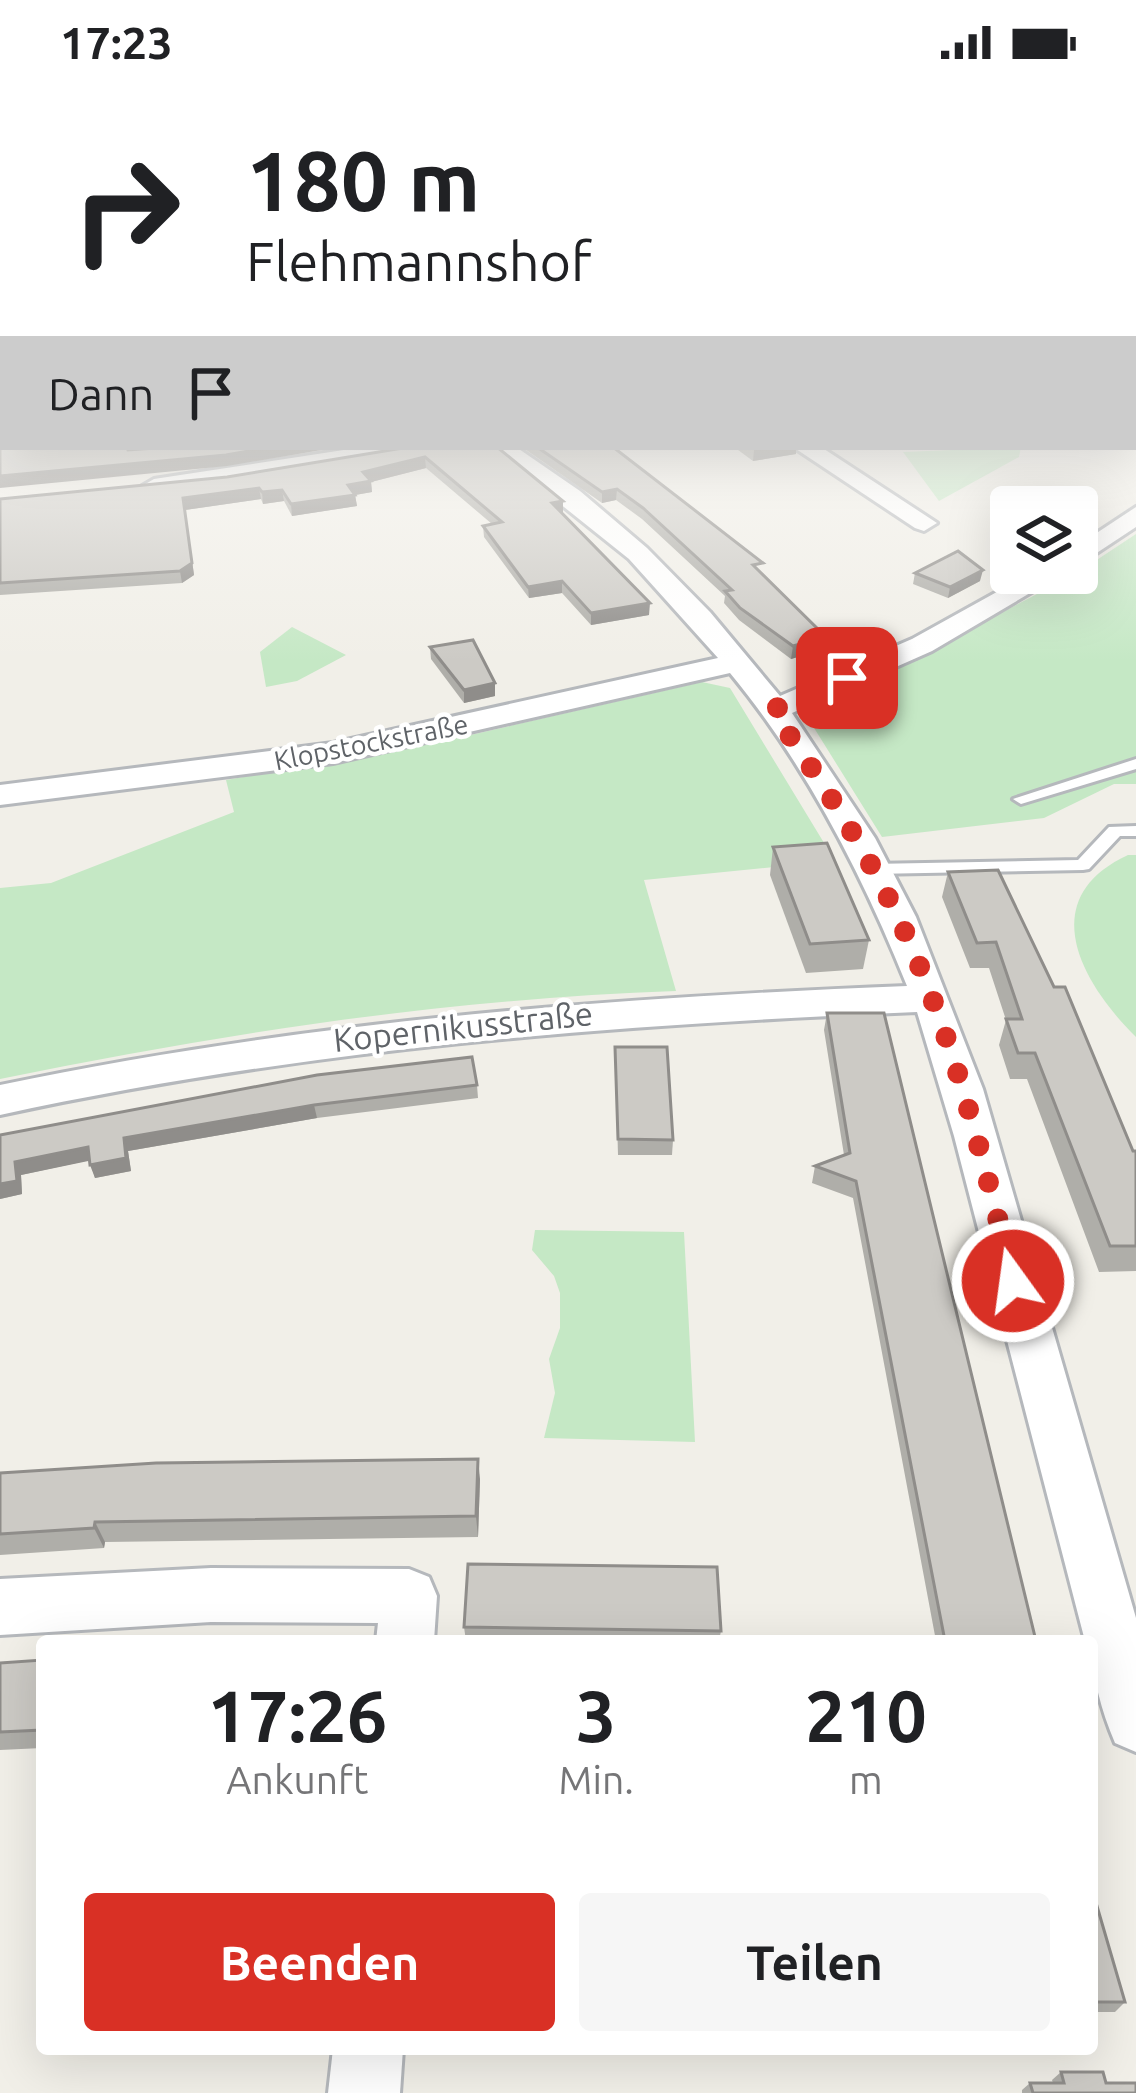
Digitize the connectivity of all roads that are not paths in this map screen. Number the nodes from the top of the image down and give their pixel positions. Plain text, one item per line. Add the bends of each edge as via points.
1 (259, 473) edge
2 (539, 473) edge
3 (845, 473) edge
4 (123, 489) edge
5 (1136, 514) edge
6 (924, 524) dead end
7 (1098, 542) edge
8 (1013, 594) edge
9 (738, 662) junction
10 (772, 710) junction
11 (1136, 764) edge
12 (0, 795) edge
13 (1021, 799) dead end
14 (1136, 831) edge
15 (872, 869) junction
16 (932, 998) junction
17 (0, 1100) edge
18 (0, 1607) edge
19 (407, 1635) edge
20 (1136, 1722) edge
21 (367, 2055) edge
22 (364, 2093) edge

1 - 4 street
2 - 9 street via 682,595
3 - 6 street
5 - 7 street
8 - 10 street via 922,645
9 - 10 street
9 - 12 street, Klopstockstraße via 333,753
10 - 15 street
11 - 13 lane
14 - 15 lane via 1115,831 1083,866
15 - 16 street
16 - 17 street, Kopernikusstraße via 632,1009 392,1031 182,1061
16 - 20 street
18 - 19 street via 211,1595 410,1596
21 - 22 street

